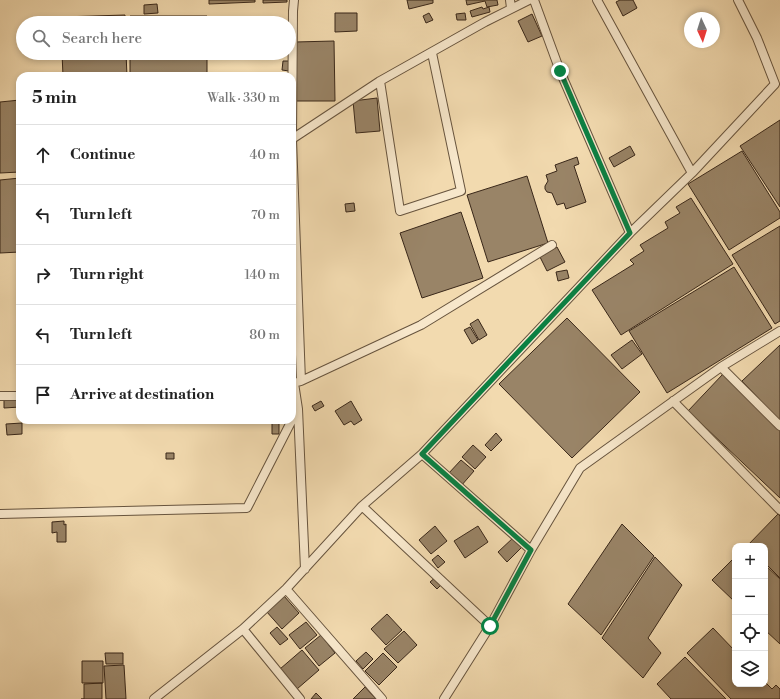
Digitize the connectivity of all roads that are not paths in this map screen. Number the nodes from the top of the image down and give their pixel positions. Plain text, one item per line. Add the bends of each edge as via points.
1 (294, 0) edge
2 (529, 0) edge
3 (534, 0) edge
4 (596, 0) edge
5 (738, 0) edge
6 (510, 4) edge
7 (293, 16) edge
8 (432, 53) junction
9 (293, 60) edge
10 (293, 72) edge
11 (380, 81) junction
12 (778, 82) edge
13 (296, 136) edge
14 (692, 173) junction
15 (630, 233) junction
16 (552, 245) dead end
17 (780, 331) edge
18 (721, 367) junction
19 (296, 382) edge
20 (0, 396) edge
21 (16, 396) edge
22 (673, 401) junction
23 (298, 409) junction
24 (296, 413) edge
25 (290, 424) edge
26 (780, 426) edge
27 (422, 454) junction
28 (362, 506) junction
29 (780, 510) edge
30 (0, 514) edge
31 (531, 550) junction
32 (305, 570) junction
33 (286, 589) junction
34 (490, 626) junction
35 (243, 629) junction
36 (154, 699) edge
37 (300, 699) edge
38 (382, 699) edge
39 (444, 699) edge

1 - 7 lane
2 - 6 lane
3 - 15 lane via 560,71
4 - 14 lane
5 - 12 lane
6 - 8 lane
8 - 11 lane
8 - 11 lane via 461,191 400,211
9 - 10 lane
11 - 13 lane
12 - 14 lane
14 - 15 lane
15 - 27 lane
16 - 19 lane via 421,325
17 - 18 lane
18 - 22 lane
18 - 26 lane
19 - 23 lane
20 - 21 lane
22 - 29 lane
22 - 31 lane via 580,468
23 - 24 lane
23 - 32 lane
25 - 30 lane via 246,508
27 - 28 lane
27 - 31 lane
28 - 32 lane
28 - 34 lane
31 - 34 lane
32 - 33 lane
33 - 35 lane
33 - 38 lane
34 - 39 lane
35 - 36 lane
35 - 37 lane

